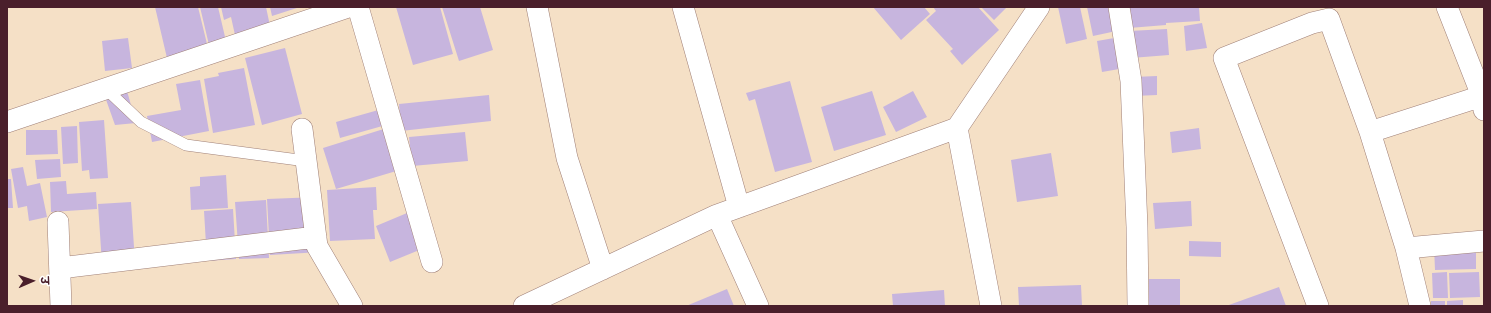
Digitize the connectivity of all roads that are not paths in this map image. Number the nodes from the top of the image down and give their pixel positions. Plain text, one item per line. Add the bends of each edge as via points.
1 (348, 7) edge
2 (358, 7) edge
3 (537, 7) edge
4 (683, 7) edge
5 (1039, 7) edge
6 (1119, 7) edge
7 (1448, 7) edge
8 (1309, 15) edge
9 (106, 89) junction
10 (1483, 103) edge
11 (7, 122) edge
12 (957, 128) junction
13 (302, 129) dead end
14 (1370, 132) junction
15 (306, 161) junction
16 (739, 207) junction
17 (717, 215) junction
18 (58, 222) dead end
19 (316, 237) junction
20 (1484, 241) edge
21 (1406, 248) junction
22 (432, 262) dead end
23 (60, 268) junction
24 (603, 269) junction
25 (61, 306) edge
26 (352, 306) edge
27 (524, 306) edge
28 (758, 306) edge
29 (991, 306) edge
30 (1138, 306) edge
31 (1318, 306) edge
32 (1420, 306) edge

1 - 9 street
2 - 22 street
3 - 24 street via 567,158
4 - 16 street
5 - 12 street
6 - 30 street via 1131,81
7 - 10 street
8 - 14 street via 1330,19
8 - 31 street via 1224,58
9 - 11 street
9 - 15 lane via 141,122 186,145
10 - 14 street
12 - 16 street
12 - 29 street
13 - 15 street
14 - 21 street
15 - 19 street
16 - 17 street
17 - 24 street
17 - 28 street
18 - 23 street
19 - 23 street
19 - 26 street via 317,246
20 - 21 street
21 - 32 street
23 - 25 street
24 - 27 street

